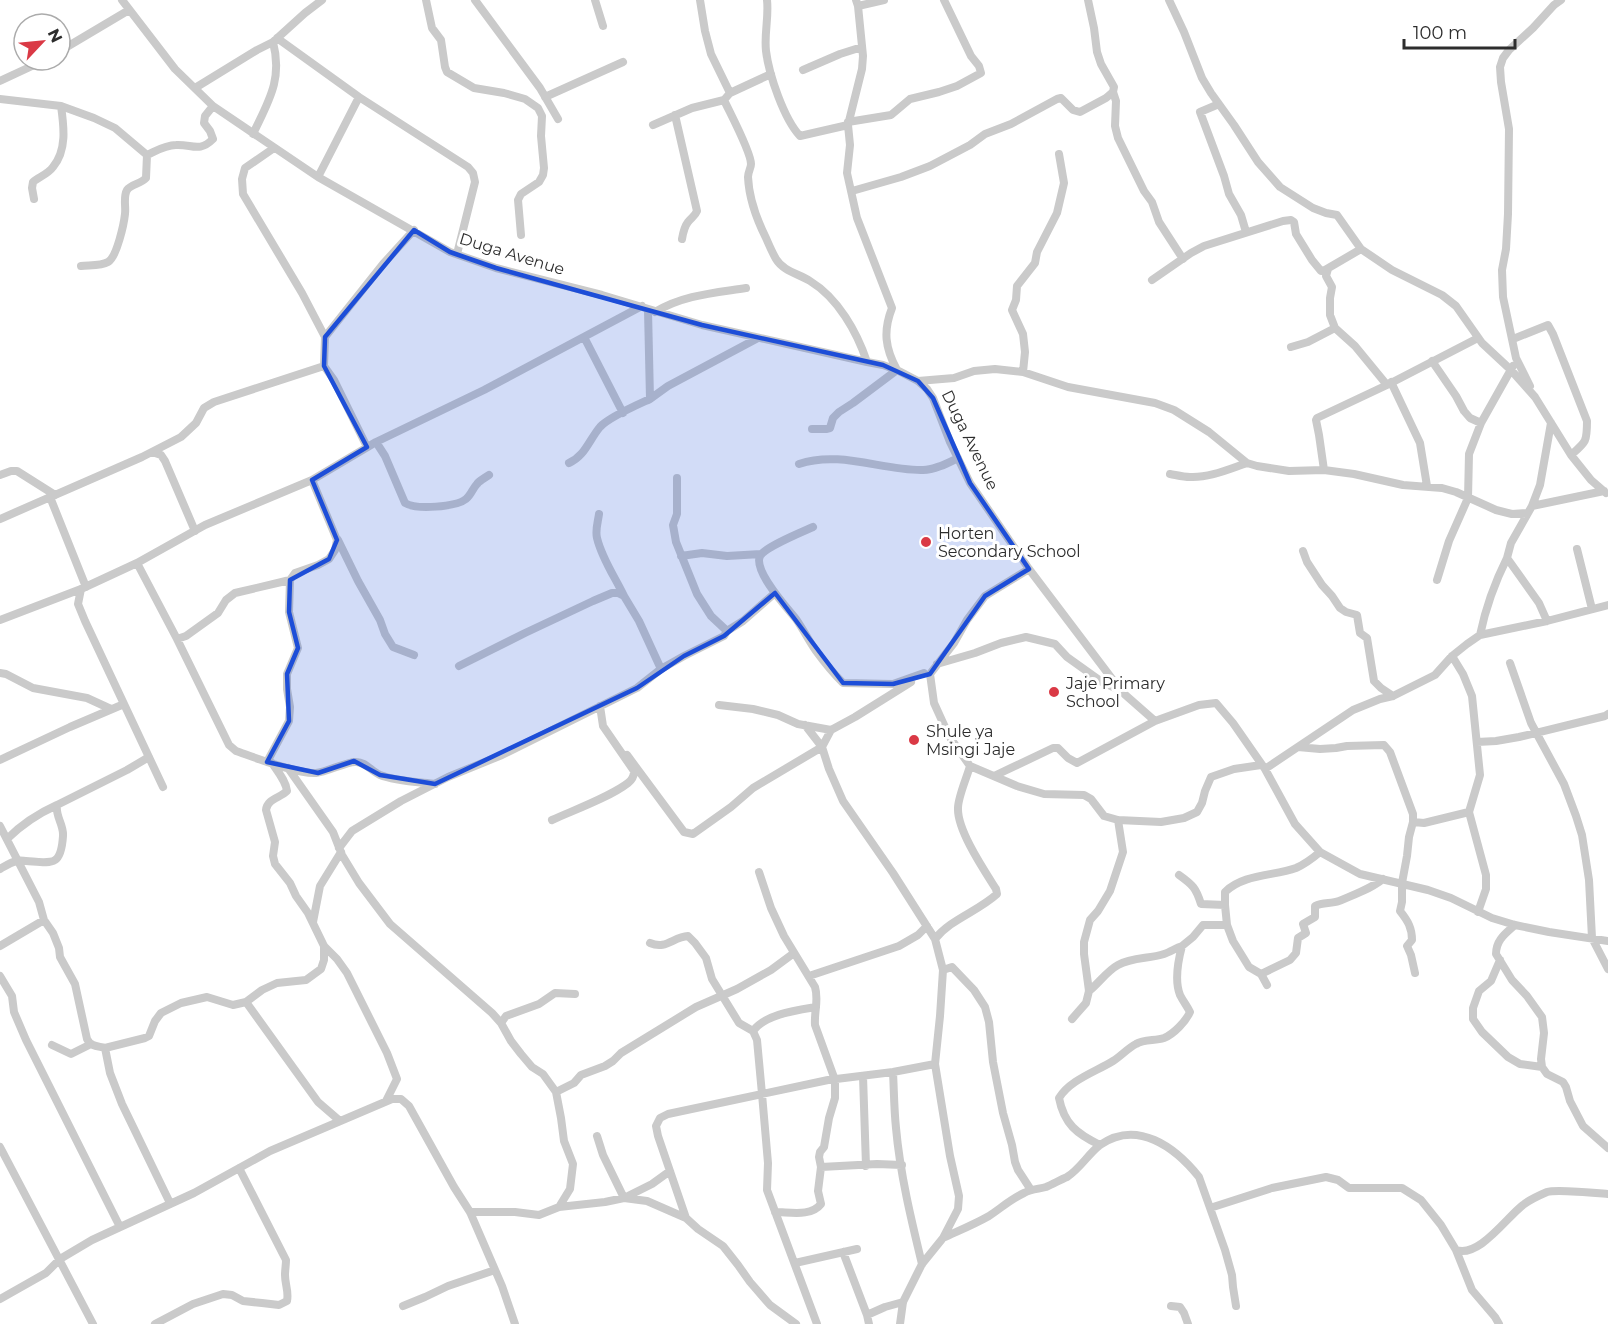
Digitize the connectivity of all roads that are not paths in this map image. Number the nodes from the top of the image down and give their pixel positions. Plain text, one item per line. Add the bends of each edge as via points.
1 (122, 0) edge
2 (322, 0) edge
3 (427, 0) edge
4 (475, 0) edge
5 (595, 0) edge
6 (700, 0) edge
7 (767, 0) edge
8 (884, 0) edge
9 (944, 0) edge
10 (1088, 0) edge
11 (1168, 0) edge
12 (1561, 0) edge
13 (857, 3) edge
14 (129, 10) junction
15 (603, 26) dead end
16 (275, 40) junction
17 (72, 44) edge
18 (862, 47) junction
19 (623, 62) dead end
20 (803, 70) dead end
21 (19, 72) edge
22 (771, 74) junction
23 (0, 81) edge
24 (195, 88) junction
25 (1113, 92) junction
26 (545, 97) junction
27 (727, 97) junction
28 (359, 98) junction
29 (0, 99) edge
30 (1219, 104) junction
31 (61, 106) junction
32 (213, 106) junction
33 (675, 115) junction
34 (558, 119) dead end
35 (848, 123) junction
36 (653, 125) dead end
37 (253, 134) junction
38 (274, 148) junction
39 (1059, 154) dead end
40 (147, 155) junction
41 (318, 177) junction
42 (852, 191) junction
43 (34, 199) dead end
44 (414, 230) junction
45 (1246, 232) junction
46 (521, 235) dead end
47 (682, 239) dead end
48 (1361, 249) junction
49 (457, 254) junction
50 (1183, 259) junction
51 (81, 266) dead end
52 (1328, 269) junction
53 (1152, 280) dead end
54 (746, 288) dead end
55 (648, 309) junction
56 (1335, 328) junction
57 (325, 337) junction
58 (584, 337) junction
59 (758, 338) junction
60 (1478, 338) junction
61 (1513, 339) junction
62 (1292, 347) dead end
63 (1516, 358) junction
64 (1432, 361) junction
65 (867, 362) junction
66 (324, 366) junction
67 (897, 370) junction
68 (1511, 370) junction
69 (1023, 372) junction
70 (918, 381) junction
71 (1389, 384) junction
72 (1535, 397) junction
73 (650, 399) junction
74 (623, 413) junction
75 (1481, 423) junction
76 (1551, 423) junction
77 (812, 429) dead end
78 (376, 442) junction
79 (367, 447) junction
80 (152, 452) junction
81 (1571, 455) junction
82 (958, 458) junction
83 (569, 463) dead end
84 (1247, 463) junction
85 (799, 464) dead end
86 (1324, 470) junction
87 (1170, 474) dead end
88 (0, 475) edge
89 (489, 475) dead end
90 (677, 478) dead end
91 (312, 480) junction
92 (1427, 486) junction
93 (1606, 492) edge
94 (52, 496) junction
95 (1468, 498) junction
96 (1530, 509) junction
97 (599, 514) dead end
98 (0, 519) edge
99 (813, 527) dead end
100 (195, 531) junction
101 (338, 540) junction
102 (1577, 549) dead end
103 (1303, 551) dead end
104 (761, 554) junction
105 (681, 556) junction
106 (1507, 558) junction
107 (137, 563) junction
108 (1029, 569) junction
109 (290, 579) junction
110 (1437, 580) dead end
111 (84, 588) junction
112 (775, 593) junction
113 (624, 596) junction
114 (1608, 604) edge
115 (1592, 609) junction
116 (0, 620) edge
117 (1547, 621) junction
118 (727, 631) junction
119 (1480, 635) junction
120 (177, 639) junction
121 (414, 655) dead end
122 (1452, 656) junction
123 (1510, 663) dead end
124 (937, 664) junction
125 (459, 666) dead end
126 (662, 669) junction
127 (0, 673) edge
128 (927, 674) junction
129 (1122, 692) junction
130 (1393, 696) junction
131 (124, 704) junction
132 (719, 705) dead end
133 (600, 706) junction
134 (111, 709) junction
135 (1608, 714) edge
136 (1155, 721) junction
137 (805, 725) junction
138 (831, 730) junction
139 (1537, 732) junction
140 (1477, 742) junction
141 (822, 747) junction
142 (1298, 747) junction
143 (627, 755) dead end
144 (149, 757) junction
145 (0, 760) edge
146 (269, 762) junction
147 (970, 766) junction
148 (1263, 767) junction
149 (288, 768) junction
150 (994, 776) junction
151 (435, 784) junction
152 (163, 787) dead end
153 (57, 805) junction
154 (1469, 812) junction
155 (552, 820) dead end
156 (1118, 820) junction
157 (1413, 822) junction
158 (0, 826) edge
159 (7, 839) junction
160 (340, 850) junction
161 (1320, 852) junction
162 (18, 860) junction
163 (0, 869) edge
164 (759, 872) dead end
165 (1179, 875) dead end
166 (1383, 879) junction
167 (1402, 883) junction
168 (1225, 905) junction
169 (1478, 912) junction
170 (44, 920) junction
171 (313, 922) junction
172 (1227, 925) junction
173 (1515, 925) junction
174 (927, 926) junction
175 (1592, 938) junction
176 (935, 939) junction
177 (1608, 941) edge
178 (650, 943) dead end
179 (0, 946) edge
180 (324, 946) junction
181 (1182, 946) junction
182 (794, 953) junction
183 (1500, 960) junction
184 (1608, 969) edge
185 (943, 970) junction
186 (1414, 973) dead end
187 (1261, 974) junction
188 (0, 976) edge
189 (809, 976) junction
190 (1267, 985) dead end
191 (1089, 991) junction
192 (575, 994) dead end
193 (722, 996) junction
194 (246, 1002) junction
195 (816, 1007) junction
196 (1072, 1019) dead end
197 (501, 1023) junction
198 (753, 1031) junction
199 (91, 1044) junction
200 (52, 1045) dead end
201 (105, 1048) junction
202 (935, 1064) junction
203 (1542, 1067) junction
204 (893, 1072) junction
205 (863, 1076) junction
206 (835, 1080) junction
207 (556, 1092) junction
208 (762, 1094) junction
209 (386, 1101) junction
210 (340, 1121) junction
211 (597, 1136) dead end
212 (1100, 1145) junction
213 (0, 1147) edge
214 (1608, 1148) edge
215 (902, 1165) junction
216 (866, 1166) junction
217 (821, 1167) junction
218 (239, 1168) junction
219 (670, 1171) junction
220 (1031, 1190) junction
221 (1608, 1194) edge
222 (624, 1198) junction
223 (170, 1203) junction
224 (559, 1207) junction
225 (1210, 1208) junction
226 (470, 1212) junction
227 (775, 1212) junction
228 (686, 1218) junction
229 (120, 1227) junction
230 (943, 1238) junction
231 (857, 1249) dead end
232 (1456, 1250) junction
233 (843, 1252) junction
234 (60, 1259) junction
235 (795, 1263) junction
236 (922, 1264) junction
237 (495, 1270) junction
238 (0, 1299) edge
239 (903, 1302) junction
240 (403, 1306) dead end
241 (1171, 1306) dead end
242 (1236, 1306) dead end
243 (868, 1320) edge
244 (93, 1324) edge
245 (155, 1324) edge
246 (515, 1324) edge
247 (796, 1324) edge
248 (817, 1324) edge
249 (900, 1324) edge
250 (1188, 1324) edge
251 (1499, 1324) edge

1 - 14 street, Duga Avenue
2 - 16 street
3 - 46 street via 447,72 474,88 525,99 542,116 543,175 518,200
4 - 26 street
5 - 15 street
6 - 27 street via 711,54
7 - 22 street via 766,50
8 - 13 street
9 - 35 street via 981,73 957,86 910,99 891,115
10 - 25 street via 1096,52
11 - 30 street via 1202,78
12 - 61 street via 1509,50 1500,67 1509,129 1503,297
13 - 18 street
14 - 17 street
14 - 24 street, Duga Avenue
16 - 24 street
16 - 28 street
16 - 37 street via 274,88
18 - 20 street
18 - 35 street via 862,69
19 - 26 street
21 - 23 street
22 - 27 street
22 - 35 street via 789,123 800,136
24 - 32 street, Duga Avenue
25 - 42 street via 1080,111 1058,99 930,166
25 - 50 street via 1116,133 1159,222
26 - 34 street
27 - 33 street
27 - 65 street via 751,164 747,174 752,208 774,256 780,265 809,279 827,294 848,321
28 - 41 street
28 - 49 street via 473,173 475,182
29 - 31 street
30 - 45 street via 1200,112
30 - 48 street via 1280,187 1313,208 1337,215
31 - 40 street via 115,128
31 - 43 street via 64,132 60,154 54,167 33,182
32 - 37 street, Duga Avenue
32 - 40 street via 204,123 213,139 208,143 199,148 167,146
33 - 36 street
33 - 47 street via 697,211 683,230
35 - 42 street via 847,173
37 - 38 street, Duga Avenue
38 - 41 street, Duga Avenue
38 - 57 street via 245,168 243,194
39 - 69 street via 1064,183 1057,213 1035,263 1017,286 1012,310 1023,334
40 - 51 street via 146,178 126,193 125,213 112,259
41 - 44 street, Duga Avenue
42 - 67 street via 857,218 892,308 886,323 887,344
44 - 49 street, Duga Avenue
44 - 57 street
45 - 50 street via 1204,246
45 - 52 street via 1291,220 1319,270
48 - 52 street
48 - 60 street via 1442,295 1456,306
49 - 55 street, Duga Avenue
50 - 53 street
52 - 56 street via 1326,276 1332,287 1330,315
54 - 55 street via 680,299
55 - 58 street
55 - 59 street, Duga Avenue
55 - 73 street
56 - 62 street
56 - 71 street
57 - 66 street
58 - 74 street
58 - 78 street
59 - 65 street, Duga Avenue
59 - 73 street
60 - 64 street
60 - 68 street
61 - 63 street
61 - 81 street via 1548,325 1553,334 1587,421 1585,443
63 - 68 street
63 - 72 street
64 - 71 street
64 - 75 street via 1464,411
65 - 67 street, Duga Avenue
66 - 79 street
66 - 80 street via 214,402 180,437
67 - 70 street, Duga Avenue
67 - 77 street via 839,412 830,428
68 - 72 street
68 - 75 street
69 - 70 street via 995,369
69 - 84 street via 1068,387 1174,410
70 - 82 street, Duga Avenue via 933,398
71 - 86 street via 1317,418
71 - 92 street via 1420,443
72 - 76 street
73 - 74 street
74 - 83 street via 601,426 577,460
75 - 95 street via 1469,454
76 - 81 street
76 - 96 street via 1540,486
78 - 79 street
78 - 89 street via 410,505 432,507 461,502
79 - 91 street
80 - 94 street
80 - 100 street via 165,461
81 - 93 street
82 - 85 street via 925,470 854,461
82 - 108 street, Duga Avenue via 970,483
84 - 86 street via 1289,471
84 - 87 street via 1204,476
86 - 92 street
88 - 94 street via 17,471
90 - 105 street via 677,514 673,525
91 - 100 street
91 - 101 street
92 - 95 street
93 - 96 street
94 - 98 street
94 - 111 street
95 - 96 street via 1512,513
95 - 110 street
96 - 106 street
97 - 113 street via 597,538
99 - 104 street
100 - 107 street
101 - 109 street via 329,558
101 - 121 street via 393,647
102 - 115 street
103 - 130 street via 1340,608 1357,615 1360,633 1367,638 1374,681
104 - 105 street
104 - 112 street via 760,568
105 - 118 street via 697,594
106 - 117 street
106 - 119 street via 1485,609
107 - 111 street
107 - 120 street
108 - 124 street via 985,596
108 - 129 street, Duga Avenue
109 - 120 street via 235,593 218,613
109 - 146 street via 288,612 298,648 287,674 289,722
111 - 116 street
111 - 131 street via 78,604
112 - 118 street
112 - 128 street via 843,683 893,684
113 - 125 street via 618,593 593,601
113 - 126 street
114 - 115 street
115 - 117 street
117 - 119 street
118 - 126 street
119 - 122 street
120 - 146 street via 229,745
122 - 130 street via 1435,675
122 - 140 street via 1472,696
123 - 139 street
124 - 128 street
124 - 129 street via 1026,637 1055,644 1067,657
126 - 133 street via 637,688
127 - 134 street via 33,688 87,698
128 - 138 street
128 - 147 street via 933,703
129 - 136 street, Duga Avenue
130 - 142 street via 1353,710
131 - 134 street
131 - 144 street
132 - 137 street via 753,709
133 - 151 street
133 - 155 street via 603,726 634,775 615,791
134 - 145 street
135 - 139 street
136 - 148 street via 1216,703
136 - 150 street via 1077,763 1053,748
137 - 138 street
137 - 141 street
138 - 141 street
139 - 140 street
139 - 175 street via 1564,784 1582,835
140 - 154 street via 1479,775
141 - 143 street via 753,788 693,834 684,832
141 - 174 street via 843,801
142 - 148 street
142 - 157 street via 1387,747
144 - 152 street
144 - 153 street
146 - 149 street
146 - 171 street via 287,791 266,805 275,842 275,864
147 - 150 street
147 - 176 street via 958,808 971,847 997,894
148 - 156 street via 1234,769 1211,777 1197,812 1184,818 1161,822
148 - 161 street via 1295,824
149 - 151 street via 318,773 354,761 380,775
149 - 160 street via 333,832
150 - 156 street via 1044,794 1084,795 1104,816
151 - 160 street via 352,831
153 - 159 street via 34,816
153 - 162 street via 63,828 58,858 50,863
154 - 157 street
154 - 169 street via 1486,875
156 - 191 street via 1123,852 1110,891 1090,920 1084,942
157 - 167 street
158 - 159 street
159 - 162 street
160 - 171 street via 320,886
160 - 197 street via 390,924
161 - 166 street via 1360,874
161 - 168 street via 1294,869 1230,887 1225,892
162 - 163 street
162 - 170 street
164 - 182 street via 771,908
165 - 168 street via 1197,890 1201,904
166 - 167 street
166 - 187 street via 1337,903 1322,902 1315,906 1315,917 1303,924 1306,933 1298,938 1296,953
167 - 169 street via 1451,898
167 - 186 street via 1400,911 1412,930 1407,946
168 - 172 street
169 - 173 street
170 - 179 street
170 - 199 street via 75,984
171 - 180 street
172 - 181 street via 1203,926
172 - 187 street via 1249,967
173 - 175 street
173 - 183 street via 1498,942 1496,954
174 - 176 street
174 - 189 street via 899,946
175 - 177 street
175 - 184 street
176 - 185 street
178 - 193 street via 669,944 688,936 706,958
180 - 194 street via 324,960 315,975 306,980 277,983
180 - 209 street via 347,973 397,1075
181 - 191 street via 1119,965
181 - 212 street via 1177,975 1180,994 1190,1012 1187,1019 1171,1034 1137,1044 1074,1083 1059,1098 1061,1112 1071,1126
182 - 189 street
182 - 193 street
183 - 203 street via 1542,1017
183 - 203 street via 1491,981 1479,991 1473,1019 1508,1057 1520,1064
185 - 202 street
185 - 220 street via 952,967 957,971 985,1007 1015,1162
187 - 190 street
188 - 229 street via 12,996 26,1040
189 - 195 street via 818,996
191 - 196 street via 1086,1003
192 - 197 street via 555,993 539,1004 506,1016
193 - 198 street via 739,1023
193 - 207 street via 696,1007 605,1066 581,1075
194 - 201 street via 233,1005 207,997 181,1003 161,1013 146,1038
194 - 210 street via 318,1102
195 - 198 street via 786,1013
195 - 206 street via 815,1024
197 - 207 street via 521,1054
198 - 208 street
199 - 200 street via 74,1054
199 - 201 street
201 - 223 street via 122,1104
202 - 204 street
202 - 230 street via 959,1196 958,1209
203 - 214 street via 1563,1082 1583,1126
204 - 205 street
204 - 215 street
205 - 206 street
205 - 216 street
206 - 208 street
206 - 217 street via 835,1098 820,1152
207 - 224 street via 564,1141 573,1164 570,1189
208 - 219 street via 660,1118 656,1126
208 - 227 street via 767,1190
209 - 210 street
209 - 226 street via 401,1099 410,1106
210 - 218 street
211 - 222 street
212 - 220 street via 1070,1175
212 - 225 street via 1120,1135 1139,1135 1165,1145 1199,1176
213 - 234 street
215 - 216 street
215 - 236 street
216 - 217 street
217 - 227 street via 817,1209 807,1213
218 - 223 street
218 - 245 street via 286,1260 287,1302 262,1304 223,1294
219 - 222 street
219 - 228 street
220 - 230 street
221 - 232 street via 1549,1191 1522,1206 1497,1232 1473,1249
222 - 224 street
222 - 228 street via 647,1201
223 - 229 street
224 - 226 street via 539,1215
225 - 232 street via 1272,1188 1326,1177 1349,1188 1402,1188 1421,1200
225 - 242 street via 1232,1275
226 - 237 street
227 - 235 street
228 - 247 street via 723,1246 770,1305
229 - 234 street
230 - 236 street
231 - 233 street
232 - 251 street via 1472,1290
233 - 235 street
233 - 243 street
234 - 238 street via 46,1273
234 - 244 street
235 - 248 street
236 - 239 street
237 - 240 street
237 - 246 street
239 - 243 street via 885,1307
239 - 249 street
241 - 250 street via 1180,1307

